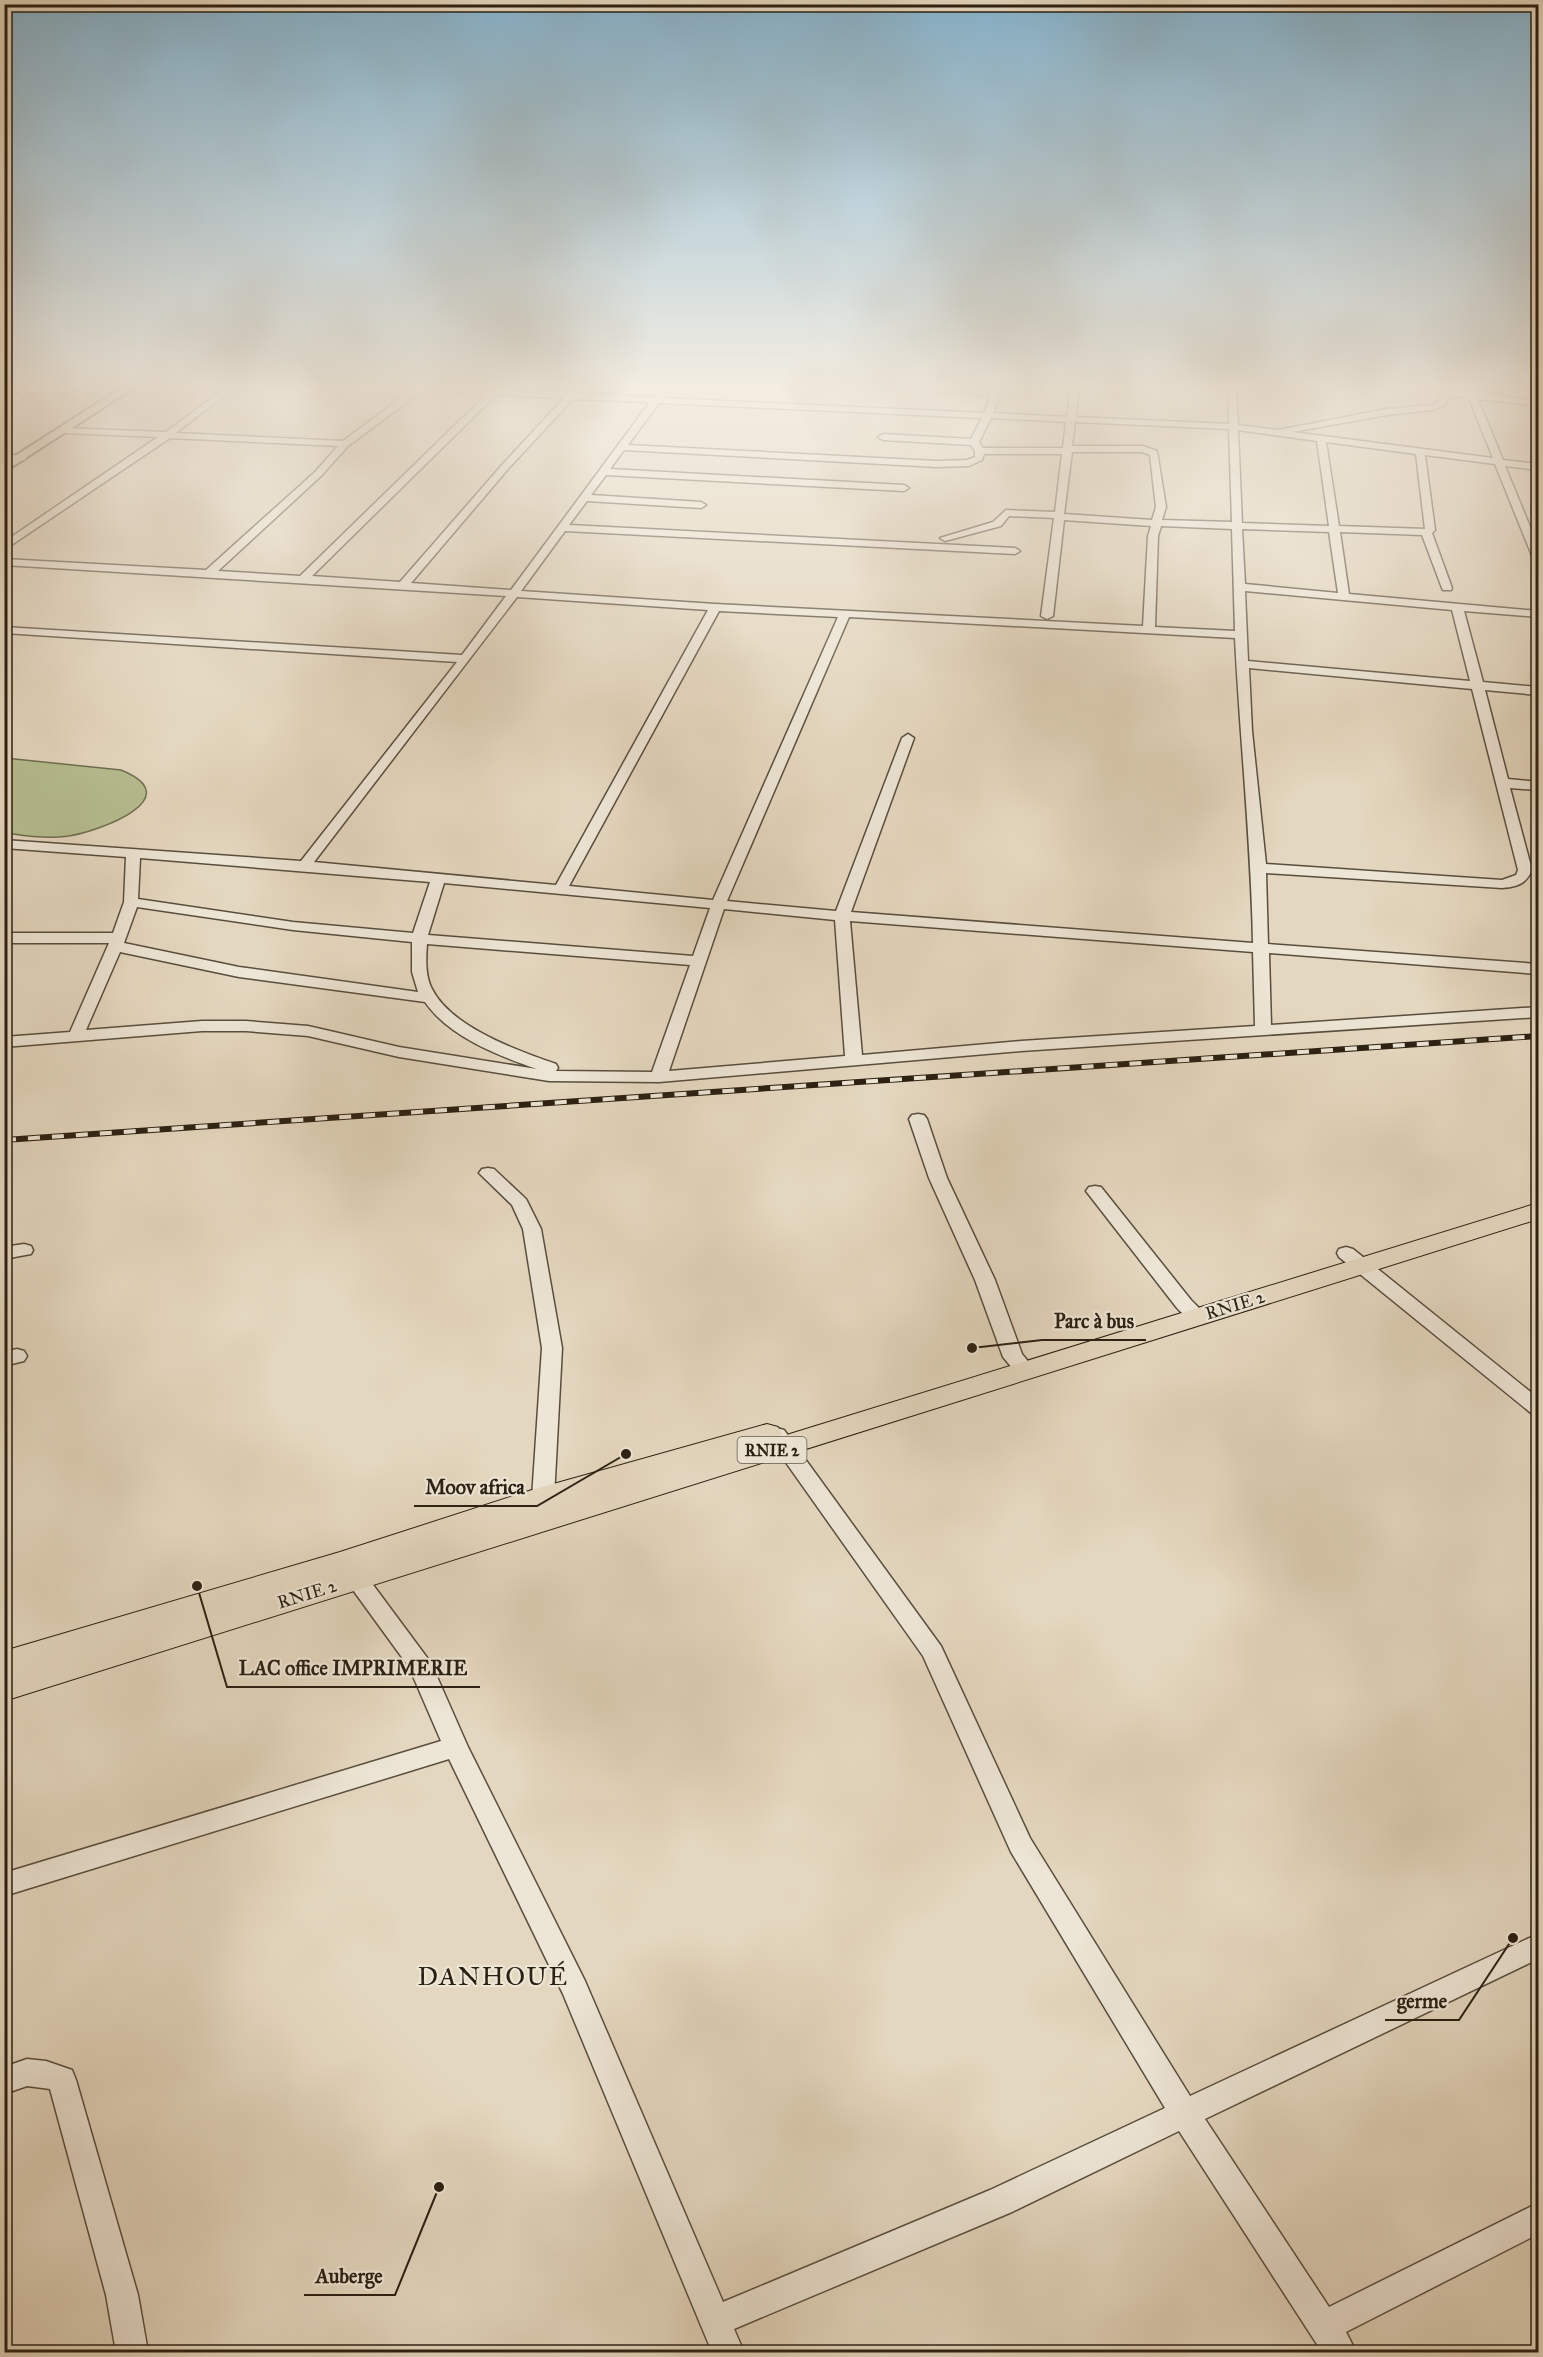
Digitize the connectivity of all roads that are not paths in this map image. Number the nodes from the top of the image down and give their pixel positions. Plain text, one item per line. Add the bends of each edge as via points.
1 (77, 497) edge
2 (293, 497) edge
3 (388, 497) edge
4 (479, 497) edge
5 (1062, 497) edge
6 (1160, 497) edge
7 (1236, 497) edge
8 (1329, 497) edge
9 (1426, 497) edge
10 (1514, 497) edge
11 (584, 498) joint
12 (701, 505) dead end
13 (1060, 516) junction
14 (1158, 524) junction
15 (1238, 527) junction
16 (560, 528) junction
17 (1333, 528) junction
18 (1426, 532) junction
19 (945, 538) dead end
20 (4, 547) edge
21 (1015, 551) dead end
22 (1539, 558) edge
23 (4, 562) edge
24 (209, 573) junction
25 (303, 579) junction
26 (404, 585) junction
27 (1239, 587) junction
28 (1447, 588) dead end
29 (513, 593) junction
30 (1344, 596) junction
31 (1457, 606) junction
32 (715, 607) junction
33 (845, 614) junction
34 (1539, 614) edge
35 (1047, 616) dead end
36 (4, 630) edge
37 (1149, 630) junction
38 (1241, 635) junction
39 (465, 659) junction
40 (1242, 664) junction
41 (1478, 686) junction
42 (1539, 692) edge
43 (908, 738) dead end
44 (1503, 783) junction
45 (1539, 786) edge
46 (6, 846) edge
47 (134, 853) junction
48 (304, 867) junction
49 (1259, 868) junction
50 (438, 879) junction
51 (560, 890) junction
52 (131, 902) junction
53 (718, 905) junction
54 (842, 916) junction
55 (4, 938) edge
56 (420, 938) junction
57 (117, 942) junction
58 (1260, 949) junction
59 (698, 961) junction
60 (1539, 969) edge
61 (430, 998) junction
62 (1539, 1012) edge
63 (1263, 1029) junction
64 (76, 1036) junction
65 (4, 1042) edge
66 (854, 1060) junction
67 (659, 1077) junction
68 (584, 1078) junction
69 (918, 1119) dead end
70 (488, 1173) dead end
71 (1095, 1191) dead end
72 (1539, 1194) edge
73 (1539, 1211) edge
74 (1494, 1216) junction
75 (24, 1250) dead end
76 (4, 1252) edge
77 (1354, 1259) junction
78 (1191, 1310) junction
79 (1019, 1363) junction
80 (1539, 1408) edge
81 (780, 1438) junction
82 (548, 1508) junction
83 (352, 1570) junction
84 (179, 1622) junction
85 (4, 1664) edge
86 (4, 1688) edge
87 (456, 1747) junction
88 (4, 1885) edge
89 (1539, 1946) edge
90 (4, 2081) edge
91 (1184, 2113) junction
92 (1539, 2218) edge
93 (715, 2321) junction
94 (1325, 2326) junction
95 (132, 2352) edge
96 (728, 2352) edge
97 (1340, 2352) edge

1 - 20 street
2 - 24 street
3 - 25 street
4 - 26 street
5 - 13 street
6 - 14 street
7 - 15 street
8 - 17 street
9 - 18 street via 1430,530
10 - 22 street
11 - 12 street
11 - 16 street
13 - 14 street
13 - 19 street via 1006,513 997,524
13 - 35 street
14 - 15 street
14 - 37 street via 1153,536
15 - 17 street
15 - 27 street
16 - 21 street
16 - 29 street
17 - 18 street
17 - 30 street
18 - 28 street
23 - 24 street
24 - 25 street
25 - 26 street
26 - 29 street
27 - 30 street
27 - 38 street
29 - 32 street
29 - 39 street
30 - 31 street
31 - 34 street
31 - 41 street
32 - 33 street
32 - 51 street
33 - 37 street
33 - 53 street
36 - 39 street
37 - 38 street
38 - 40 street
39 - 48 street
40 - 41 street
40 - 49 street
41 - 42 street
41 - 44 street
43 - 54 street
44 - 45 street
44 - 49 street via 1525,870 1515,883
46 - 47 street
47 - 48 street
47 - 52 street
48 - 50 street
49 - 58 street
50 - 51 street
50 - 56 street
51 - 53 street
52 - 56 street via 293,926
52 - 57 street
53 - 54 street
53 - 59 street
54 - 58 street
54 - 66 street
55 - 57 street
56 - 59 street
56 - 61 street via 419,965 424,990
57 - 61 street via 239,972
57 - 64 street
58 - 60 street
58 - 63 street
59 - 67 street
61 - 68 street via 459,1024 512,1055
62 - 63 street
63 - 66 street
64 - 65 street
64 - 68 street via 202,1026 278,1027 466,1065
66 - 67 street
67 - 68 street
69 - 79 street via 938,1178
70 - 82 street via 520,1203 532,1229 552,1348
71 - 78 street
72 - 74 highway, RNIE 2 / RNIE 2
73 - 74 highway, RNIE 2 / RNIE 2
74 - 77 highway, RNIE 2 / RNIE 2
75 - 76 street
77 - 78 highway, RNIE 2 / RNIE 2
77 - 80 street
78 - 79 highway, RNIE 2 / RNIE 2
79 - 81 highway, RNIE 2 / RNIE 2
81 - 82 highway, RNIE 2 / RNIE 2
81 - 91 street via 933,1652 1020,1844
82 - 83 highway, RNIE 2 / RNIE 2
83 - 84 highway, RNIE 2 / RNIE 2
83 - 87 street via 419,1663
84 - 85 highway, RNIE 2 / RNIE 2
84 - 86 highway, RNIE 2 / RNIE 2
87 - 88 street
87 - 93 street via 575,1990
89 - 91 street
90 - 95 street via 40,2070 62,2080 122,2295
91 - 93 street via 1001,2201
91 - 94 street
92 - 94 street
93 - 96 street
94 - 97 street

